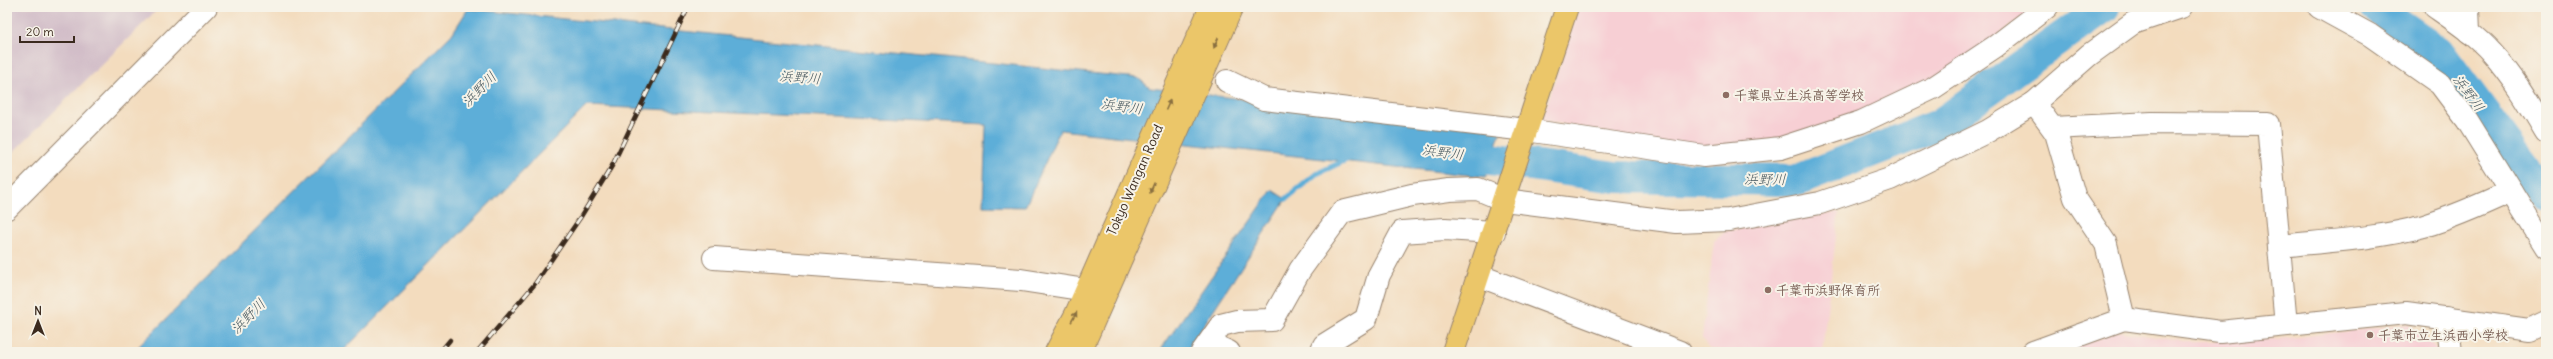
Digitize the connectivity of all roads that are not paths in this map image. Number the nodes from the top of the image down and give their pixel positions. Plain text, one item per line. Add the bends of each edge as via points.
1 (206, 7) edge
2 (1211, 7) edge
3 (1232, 7) edge
4 (1567, 7) edge
5 (2047, 7) edge
6 (2181, 7) edge
7 (2319, 7) edge
8 (2435, 7) edge
9 (2468, 7) edge
10 (2468, 32) junction
11 (1227, 81) dead end
12 (1186, 87) junction
13 (2034, 103) junction
14 (2053, 128) junction
15 (1526, 130) junction
16 (2546, 132) edge
17 (2511, 191) junction
18 (1505, 197) junction
19 (7, 208) edge
20 (1494, 232) junction
21 (2279, 246) junction
22 (2546, 247) edge
23 (714, 258) dead end
24 (1480, 276) junction
25 (1096, 294) junction
26 (2447, 318) junction
27 (2124, 319) junction
28 (2546, 322) edge
29 (2286, 325) junction
30 (1206, 347) edge
31 (1673, 351) edge
32 (1056, 352) edge
33 (1080, 352) edge
34 (1229, 352) edge
35 (1321, 352) edge
36 (1454, 352) edge
37 (2032, 352) edge
38 (2451, 352) edge

1 - 19 street
2 - 12 main road, Tokyo Wangan Road
3 -> 12 main road, Tokyo Wangan Road
4 - 15 main road
5 - 15 street via 1996,46 1933,88 1861,122 1781,148 1704,156
6 - 13 street via 2133,23 2089,55
7 - 17 street via 2370,35 2440,84 2467,120
8 - 10 street
9 - 10 street
10 - 16 street via 2492,53 2519,88
11 - 15 street via 1264,99
12 - 25 main road, Tokyo Wangan Road
13 - 14 street
13 - 18 street via 1988,131 1890,179 1820,204 1729,220 1677,222
14 - 21 street via 2152,122 2268,124
14 - 27 street via 2075,198 2106,244
15 - 18 main road
17 - 21 street via 2468,211 2423,226 2368,237
17 - 22 street
18 - 20 main road
18 - 30 street via 1478,189 1450,190 1412,194 1342,212 1300,270 1272,320 1237,321 1221,325
20 - 24 main road
20 - 35 street via 1445,229 1402,232 1379,275 1366,318 1324,345
21 - 29 street
23 - 25 street via 1021,280
24 - 31 street
24 - 36 main road
32 -> 25 main road, Tokyo Wangan Road
25 - 33 main road, Tokyo Wangan Road
26 - 28 street via 2529,330
26 - 29 street via 2406,313
26 - 38 street
27 - 29 street via 2220,332
27 - 37 street
30 - 34 street

